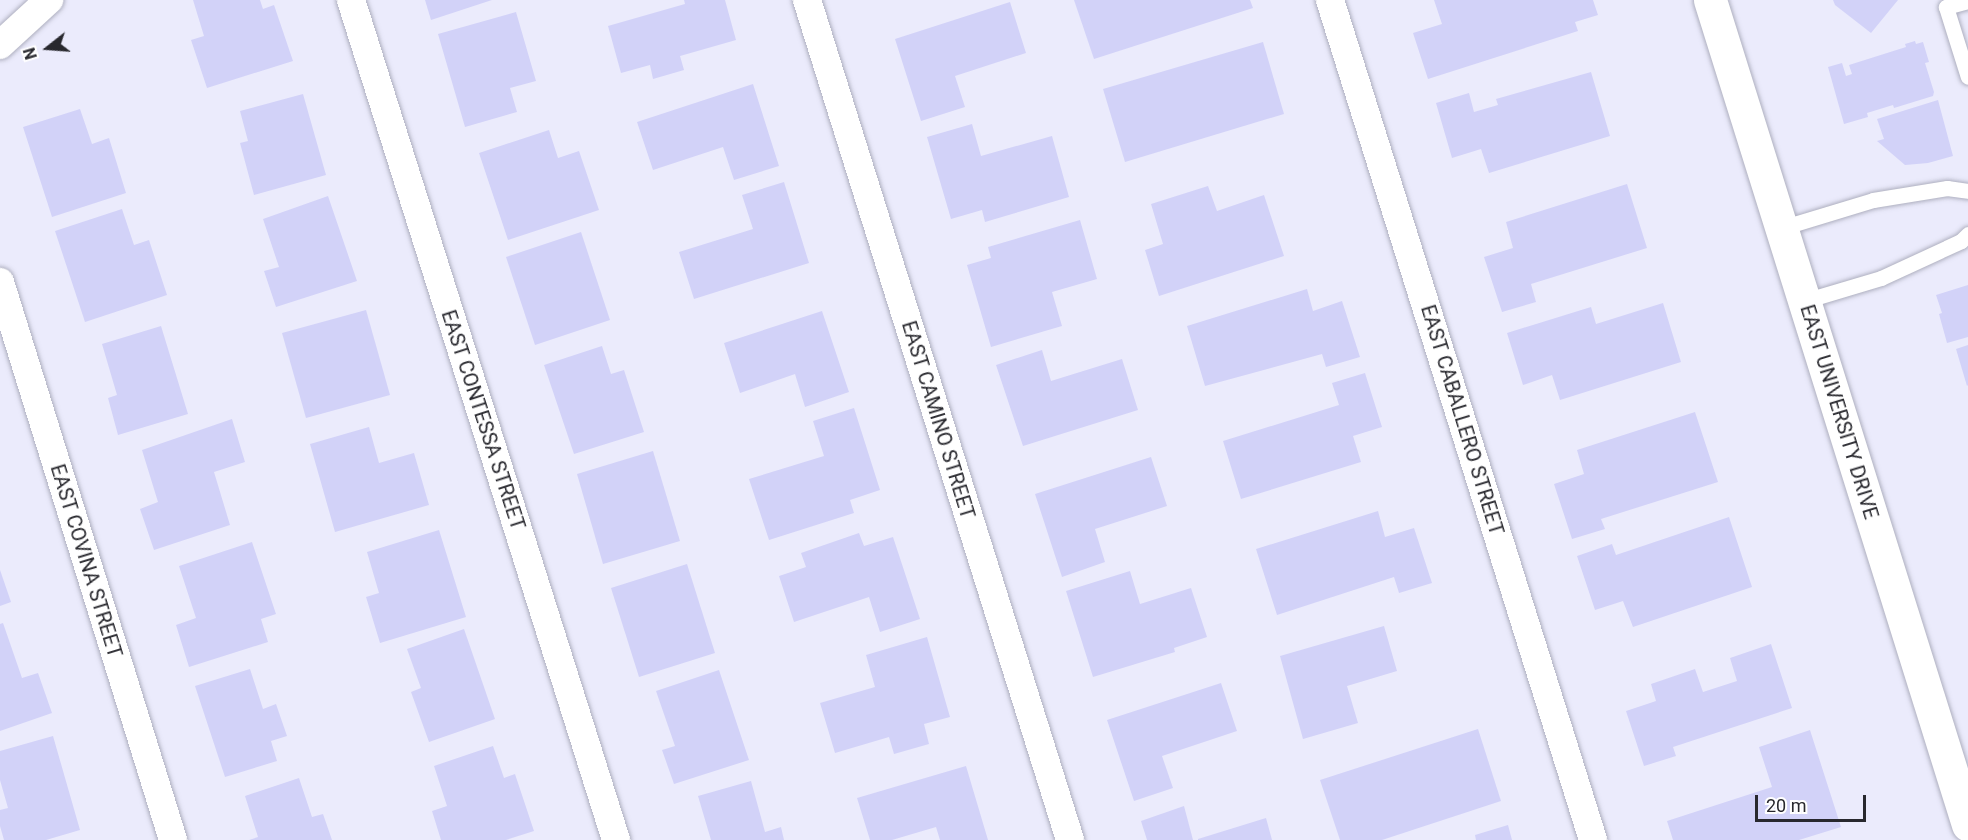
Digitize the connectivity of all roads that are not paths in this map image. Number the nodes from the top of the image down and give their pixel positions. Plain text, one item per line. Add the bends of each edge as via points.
1 (48, 0) edge
2 (351, 0) edge
3 (807, 0) edge
4 (1330, 0) edge
5 (1710, 0) edge
6 (1968, 1) edge
7 (0, 45) edge
8 (1968, 77) edge
9 (1968, 191) edge
10 (1781, 228) junction
11 (1968, 234) edge
12 (0, 282) edge
13 (1804, 301) junction
14 (1968, 825) edge
15 (172, 840) edge
16 (616, 840) edge
17 (1070, 840) edge
18 (1593, 840) edge

1 - 7 street
2 - 16 street, EAST CONTESSA STREET
3 - 17 street, EAST CAMINO STREET
4 - 18 street, EAST CABALLERO STREET
5 - 10 main road, EAST UNIVERSITY DRIVE
6 - 8 lane via 1946,7
9 - 10 lane via 1947,188 1873,200
10 - 13 main road, EAST UNIVERSITY DRIVE
11 - 13 lane via 1961,241 1881,278
12 - 15 street, EAST COVINA STREET
13 - 14 main road, EAST UNIVERSITY DRIVE

